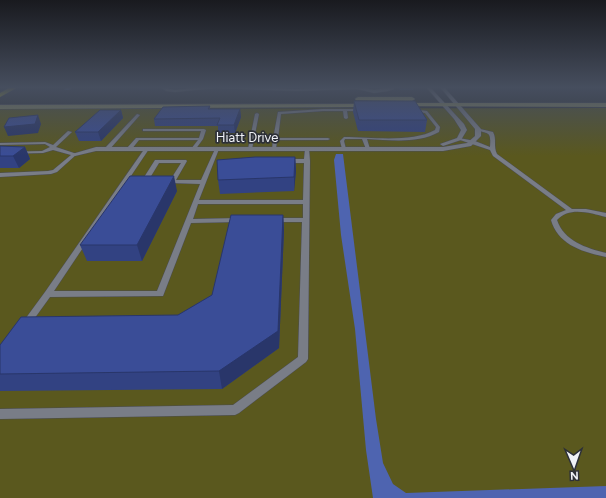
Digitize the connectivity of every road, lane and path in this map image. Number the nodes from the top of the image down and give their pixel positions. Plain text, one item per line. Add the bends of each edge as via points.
1 (339, 110) edge
2 (344, 110) edge
3 (420, 110) edge
4 (448, 110) edge
5 (462, 110) edge
6 (257, 114) dead end
7 (138, 115) dead end
8 (346, 118) dead end
9 (478, 129) junction
10 (145, 130) dead end
11 (70, 132) dead end
12 (364, 138) junction
13 (201, 139) junction
14 (275, 139) junction
15 (328, 139) dead end
16 (459, 139) junction
17 (473, 142) junction
18 (0, 144) edge
19 (52, 148) junction
20 (420, 148) junction
21 (107, 149) junction
22 (129, 149) junction
23 (147, 149) junction
24 (193, 149) junction
25 (217, 149) junction
26 (250, 149) junction
27 (274, 149) junction
28 (307, 149) junction
29 (344, 149) junction
30 (368, 149) junction
31 (492, 149) junction
32 (0, 153) edge
33 (75, 154) junction
34 (212, 161) junction
35 (220, 161) edge
36 (283, 161) edge
37 (307, 161) junction
38 (0, 175) edge
39 (151, 182) edge
40 (165, 182) edge
41 (172, 182) junction
42 (203, 182) junction
43 (196, 202) junction
44 (306, 202) junction
45 (571, 211) junction
46 (606, 215) edge
47 (243, 220) edge
48 (267, 220) edge
49 (306, 220) junction
50 (189, 221) junction
51 (606, 255) edge
52 (48, 294) junction
53 (22, 330) edge
54 (0, 414) edge

1 - 14 lane via 279,113
2 - 8 lane
3 - 12 lane via 426,112 438,127 432,135 416,138
4 - 16 street via 464,130
5 - 9 street
6 - 26 lane
7 - 21 lane
9 - 17 street via 478,136
9 - 31 lane via 493,136
10 - 13 lane via 204,130
11 - 19 lane
12 - 29 lane via 344,138
12 - 30 lane
13 - 22 lane via 138,139
13 - 24 lane
14 - 15 lane
14 - 27 lane
16 - 17 lane
16 - 20 street, Hiatt Drive via 438,146
17 - 20 street, Hiatt Drive via 458,147
17 - 31 lane
18 - 19 lane via 45,143
19 - 32 lane via 42,152
19 - 33 lane
20 - 30 street, Hiatt Drive
21 - 22 street, Hiatt Drive
21 - 33 street, Hiatt Drive
22 - 23 street, Hiatt Drive
23 - 24 street, Hiatt Drive
23 - 52 lane
24 - 25 street, Hiatt Drive
25 - 26 street, Hiatt Drive
25 - 34 lane
26 - 27 street, Hiatt Drive
27 - 28 street, Hiatt Drive
28 - 29 street, Hiatt Drive
28 - 37 lane
29 - 30 street, Hiatt Drive
31 - 45 lane via 495,155
33 - 38 lane via 49,174
34 - 35 lane
34 - 42 lane
36 - 37 lane
37 - 44 lane
39 - 41 lane via 144,182 157,161 184,161
40 - 41 lane
41 - 42 lane
42 - 43 lane
43 - 44 lane
43 - 50 lane
44 - 49 lane
45 - 46 lane
45 - 51 lane via 556,217 555,228 574,244
47 - 50 lane
48 - 49 lane
49 - 54 lane via 303,359 235,410
50 - 52 lane via 160,294
52 - 53 lane

